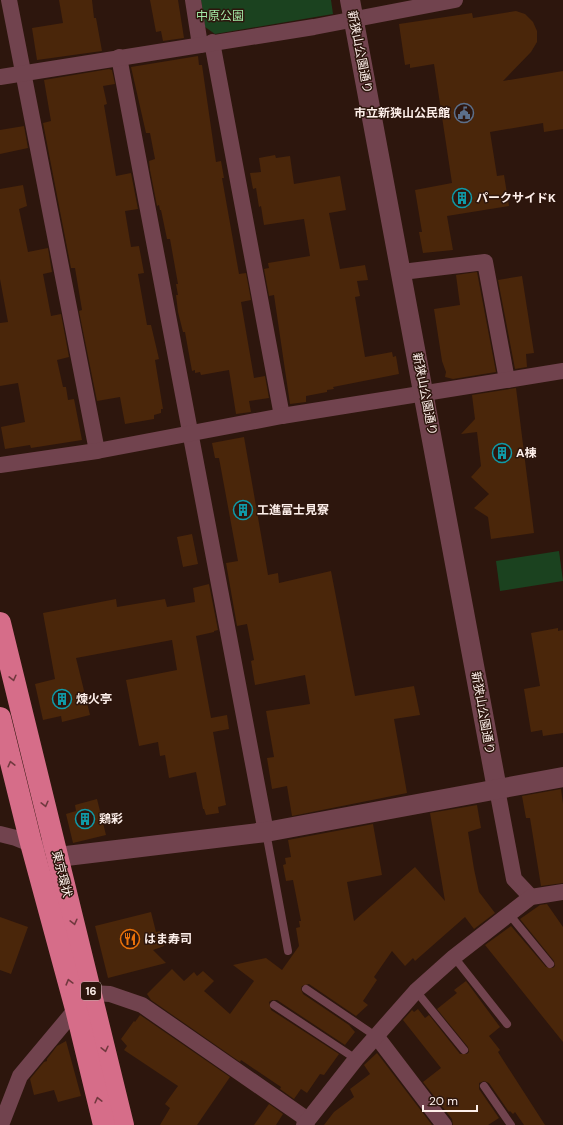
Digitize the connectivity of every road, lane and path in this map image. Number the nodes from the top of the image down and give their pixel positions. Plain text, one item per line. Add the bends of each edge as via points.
1 (9, 0) edge
2 (193, 0) edge
3 (350, 0) edge
4 (448, 1) edge
5 (354, 19) junction
6 (206, 43) junction
7 (119, 57) junction
8 (24, 74) junction
9 (0, 78) edge
10 (402, 272) junction
11 (563, 371) edge
12 (507, 380) junction
13 (425, 394) junction
14 (282, 416) junction
15 (189, 432) junction
16 (97, 451) junction
17 (0, 465) edge
18 (0, 623) edge
19 (0, 718) edge
20 (563, 777) edge
21 (497, 789) junction
22 (266, 832) junction
23 (0, 834) edge
24 (31, 843) junction
25 (58, 857) junction
26 (563, 892) edge
27 (532, 897) junction
28 (509, 914) junction
29 (288, 951) dead end
30 (454, 957) junction
31 (550, 964) dead end
32 (306, 989) dead end
33 (416, 991) junction
34 (91, 993) junction
35 (274, 1005) dead end
36 (76, 1009) junction
37 (507, 1024) dead end
38 (376, 1037) junction
39 (464, 1050) dead end
40 (356, 1059) junction
41 (484, 1086) dead end
42 (306, 1122) edge
43 (1, 1125) edge
44 (104, 1125) edge
45 (123, 1125) edge
46 (444, 1125) edge
47 (511, 1125) edge

1 - 8 street
2 - 6 street
3 - 5 street, 新狭山公園通り
4 - 5 street
5 - 6 street
5 - 10 street, 新狭山公園通り
6 - 7 street
6 - 14 street
7 - 8 street
7 - 15 street
8 - 9 street
8 - 16 street
10 - 12 street via 485,262
10 - 13 street, 新狭山公園通り
11 - 12 street
12 - 13 street
13 - 14 street
13 - 21 street, 新狭山公園通り
14 - 15 street
15 - 16 street
15 - 22 street
16 - 17 street
18 -> 25 highway, 東京環状 / 16
24 -> 19 highway, 東京環状 / 16
20 - 21 street
21 - 22 street
21 - 27 street via 514,879
22 - 25 street
22 - 29 lane
23 - 24 street
24 - 25 street
36 -> 24 highway, 東京環状 / 16
25 -> 34 highway, 東京環状 / 16
26 - 27 street
27 - 28 street
28 - 30 street
28 - 31 lane
30 - 33 street
30 - 37 lane
32 - 38 lane
33 - 38 street
33 - 39 lane
34 - 42 street via 110,994 142,1005
34 -> 45 highway, 東京環状 / 16
35 - 40 lane
36 - 43 street via 20,1076
44 -> 36 highway, 東京環状 / 16
38 - 40 street
38 - 46 street
40 - 42 street
41 - 47 lane

